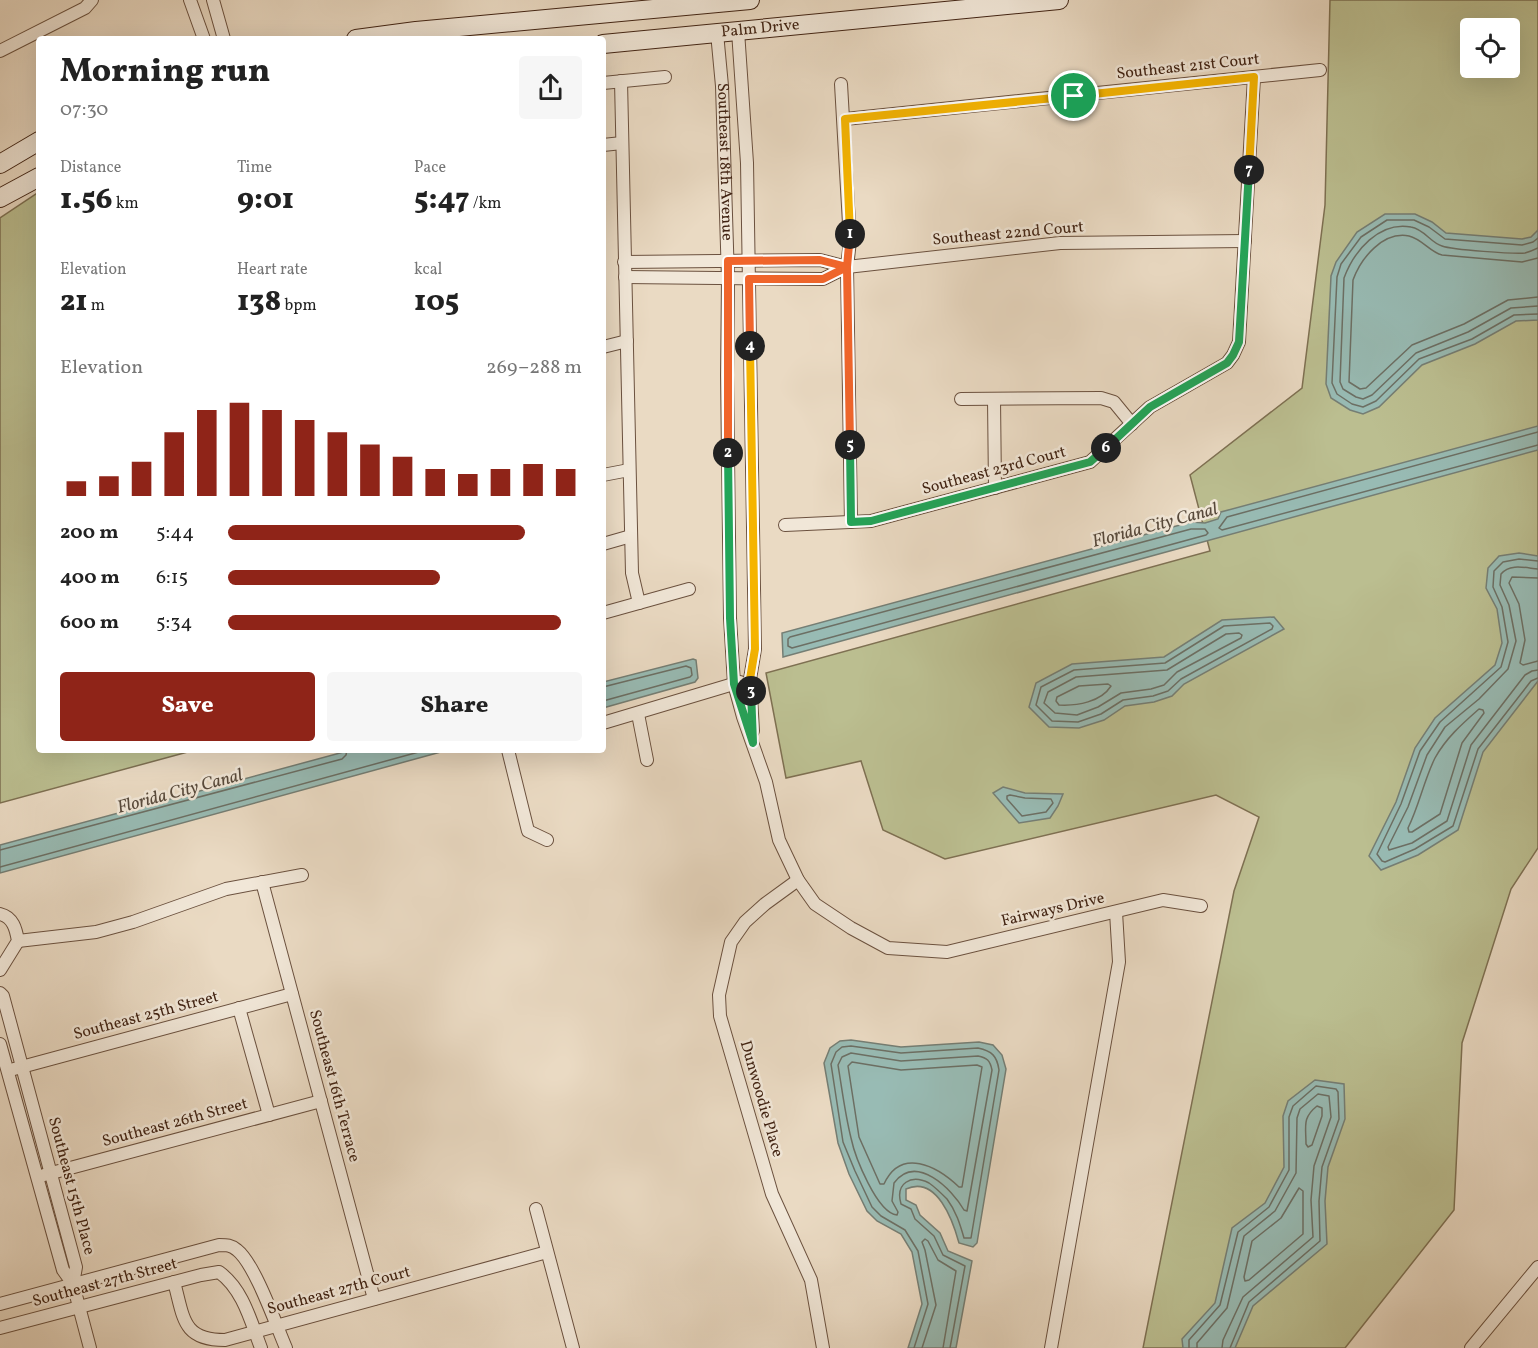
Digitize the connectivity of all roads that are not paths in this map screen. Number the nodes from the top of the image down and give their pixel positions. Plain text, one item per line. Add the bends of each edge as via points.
1 (190, 0) edge
2 (213, 0) edge
3 (1059, 0) edge
4 (92, 1) edge
5 (739, 1) edge
6 (714, 2) edge
7 (738, 31) junction
8 (717, 33) junction
9 (203, 36) edge
10 (224, 36) edge
11 (378, 36) edge
12 (606, 44) edge
13 (0, 51) edge
14 (1320, 70) dead end
15 (665, 76) dead end
16 (1254, 77) junction
17 (621, 81) junction
18 (606, 83) edge
19 (842, 84) dead end
20 (845, 119) junction
21 (36, 143) edge
22 (622, 143) junction
23 (606, 145) edge
24 (0, 164) edge
25 (36, 179) edge
26 (0, 198) edge
27 (1245, 242) junction
28 (728, 261) junction
29 (749, 261) junction
30 (624, 262) junction
31 (847, 267) junction
32 (625, 277) junction
33 (728, 279) junction
34 (749, 279) junction
35 (627, 341) junction
36 (606, 346) edge
37 (961, 399) dead end
38 (994, 399) junction
39 (1132, 424) junction
40 (629, 470) junction
41 (606, 474) edge
42 (995, 488) junction
43 (851, 522) junction
44 (785, 525) dead end
45 (631, 536) junction
46 (606, 543) edge
47 (689, 589) dead end
48 (639, 603) junction
49 (606, 612) edge
50 (750, 679) junction
51 (734, 684) junction
52 (638, 714) junction
53 (606, 722) edge
54 (753, 743) junction
55 (509, 753) edge
56 (647, 760) dead end
57 (547, 840) dead end
58 (302, 875) dead end
59 (798, 880) junction
60 (262, 882) junction
61 (1201, 906) dead end
62 (1116, 912) junction
63 (0, 915) edge
64 (18, 941) junction
65 (0, 970) edge
66 (0, 993) edge
67 (292, 994) junction
68 (239, 1008) junction
69 (0, 1044) edge
70 (22, 1067) junction
71 (8, 1071) junction
72 (321, 1101) junction
73 (269, 1115) junction
74 (51, 1173) junction
75 (37, 1177) junction
76 (536, 1209) dead end
77 (547, 1252) junction
78 (1538, 1267) edge
79 (174, 1282) junction
80 (73, 1284) junction
81 (374, 1299) junction
82 (0, 1304) edge
83 (79, 1307) junction
84 (276, 1325) junction
85 (0, 1328) edge
86 (255, 1332) junction
87 (90, 1348) edge
88 (261, 1348) edge
89 (286, 1348) edge
90 (573, 1348) edge
91 (823, 1348) edge
92 (1051, 1348) edge
93 (1471, 1348) edge

1 - 9 street
2 - 10 street
3 - 7 main road, Palm Drive
4 - 13 street
5 - 6 main road, Palm Drive
5 - 7 main road
6 - 8 main road, Southeast 18th Avenue
6 - 11 main road, Palm Drive
7 - 8 main road, Palm Drive
7 - 29 street, Southeast 18th Avenue
8 - 12 main road, Palm Drive
8 - 28 street, Southeast 18th Avenue
14 - 16 street, Southeast 21st Court
15 - 17 street
16 - 20 street, Southeast 21st Court
16 - 27 street
17 - 18 street
17 - 22 street
19 - 20 street
20 - 31 street via 850,241
21 - 24 main road
22 - 23 street
22 - 30 street
25 - 26 main road
27 - 31 street, Southeast 22nd Court via 1060,243
27 - 39 street, Southeast 23rd Court via 1239,342 1233,355 1227,363 1150,407
28 - 29 street, Southeast 22nd Court
28 - 30 street, Southeast 22nd Court
28 - 33 street, Southeast 18th Avenue
29 - 31 street, Southeast 22nd Court via 820,260
29 - 34 street, Southeast 18th Avenue
30 - 32 street
31 - 34 street, Southeast 22nd Court via 823,279
31 - 43 street
32 - 33 street, Southeast 22nd Court
32 - 35 street
33 - 34 street, Southeast 22nd Court
33 - 51 street, Southeast 18th Avenue via 730,618
34 - 50 street, Southeast 18th Avenue via 755,649
35 - 36 street
35 - 40 street
37 - 38 street
38 - 39 street via 1101,398 1114,402
38 - 42 street
39 - 42 street, Southeast 23rd Court via 1090,462
40 - 41 street
40 - 45 street
42 - 43 street, Southeast 23rd Court via 871,521
43 - 44 street, Southeast 23rd Court
45 - 46 street
45 - 48 street via 632,573
47 - 48 street
48 - 49 street
50 - 51 street
50 - 54 street, Fairways Drive
51 - 52 street
51 - 54 street, Fairways Drive
52 - 53 street
52 - 56 street
54 - 59 street, Fairways Drive via 779,840
55 - 57 street via 528,831
58 - 60 street
59 - 62 street, Fairways Drive via 815,904 888,948 947,952
59 - 91 street, Dunwoodie Place via 765,903 730,942 719,995 720,1016 772,1194 811,1280
60 - 64 street via 226,889 96,932
60 - 67 street, Southeast 16th Terrace
61 - 62 street via 1163,900
62 - 92 street, Fairways Drive via 1119,962
63 - 64 street via 10,919
64 - 65 street
66 - 70 street, Southeast 15th Place
67 - 68 street, Southeast 25th Street
67 - 72 street, Southeast 16th Terrace
68 - 70 street, Southeast 25th Street
68 - 73 street
69 - 71 street, Southeast 15th Place
70 - 71 street, Southeast 25th Street
70 - 74 street, Southeast 15th Place
71 - 75 street, Southeast 15th Place
72 - 73 street, Southeast 26th Street
72 - 81 street, Southeast 16th Terrace
73 - 74 street, Southeast 26th Street
74 - 75 street, Southeast 26th Street
74 - 80 street, Southeast 15th Place via 76,1267
75 - 80 street, Southeast 15th Place via 63,1270
76 - 77 street
77 - 81 street, Southeast 27th Court
77 - 90 street
78 - 93 street
79 - 83 street, Southeast 27th Street
79 - 86 street, Southeast 27th Street via 219,1272 236,1289
79 - 86 street, Southeast 27th Court via 188,1326 197,1336 225,1340
80 - 82 street, Southeast 27th Street
80 - 83 street
80 - 84 street, Southeast 27th Street via 230,1245 250,1264
81 - 84 street, Southeast 27th Court
83 - 85 street, Southeast 27th Street
83 - 87 street
84 - 86 street, Southeast 27th Court
84 - 89 street
86 - 88 street

